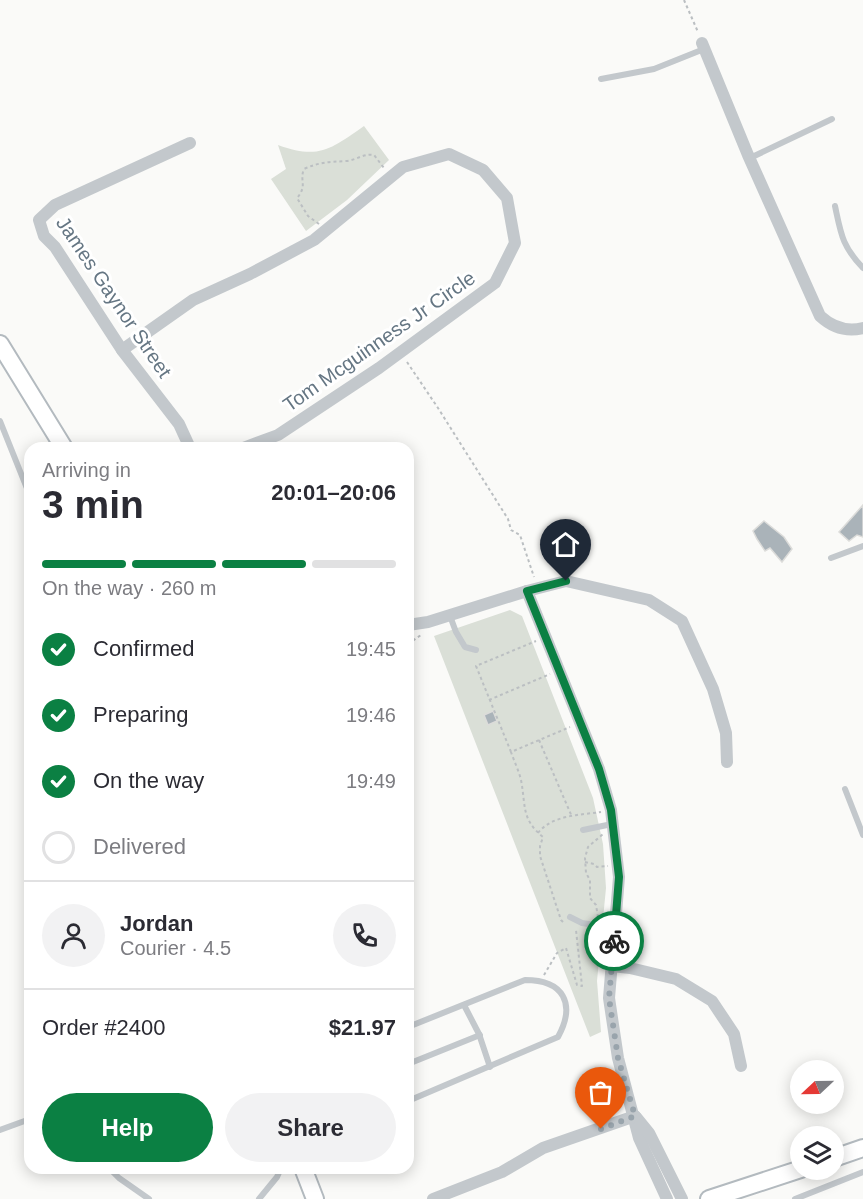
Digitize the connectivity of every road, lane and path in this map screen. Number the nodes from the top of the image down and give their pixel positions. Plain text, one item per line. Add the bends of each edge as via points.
1 (684, 0) edge
2 (703, 46) junction
3 (601, 80) dead end
4 (832, 119) dead end
5 (190, 143) dead end
6 (748, 157) junction
7 (391, 176) junction
8 (835, 206) dead end
9 (324, 231) junction
10 (863, 268) edge
11 (863, 328) edge
12 (0, 344) edge
13 (122, 350) junction
14 (400, 352) junction
15 (0, 421) edge
16 (60, 442) edge
17 (187, 442) edge
18 (259, 442) edge
19 (24, 481) edge
20 (863, 546) edge
21 (831, 558) dead end
22 (533, 590) junction
23 (450, 616) junction
24 (414, 624) edge
25 (546, 637) junction
26 (476, 650) dead end
27 (559, 670) junction
28 (489, 700) junction
29 (581, 723) junction
30 (539, 740) junction
31 (511, 752) junction
32 (727, 762) dead end
33 (845, 789) dead end
34 (611, 810) junction
35 (572, 817) junction
36 (613, 824) junction
37 (583, 830) dead end
38 (538, 833) junction
39 (863, 835) edge
40 (585, 862) junction
41 (618, 865) junction
42 (570, 917) dead end
43 (596, 926) junction
44 (615, 928) junction
45 (576, 930) junction
46 (585, 932) dead end
47 (612, 966) junction
48 (540, 980) junction
49 (464, 1005) junction
50 (414, 1026) edge
51 (480, 1035) junction
52 (414, 1062) edge
53 (741, 1066) dead end
54 (490, 1067) junction
55 (414, 1099) edge
56 (635, 1116) junction
57 (24, 1121) edge
58 (0, 1130) edge
59 (863, 1148) edge
60 (844, 1155) edge
61 (863, 1172) edge
62 (790, 1173) edge
63 (115, 1174) edge
64 (279, 1174) edge
65 (305, 1174) edge
66 (149, 1199) edge
67 (259, 1199) edge
68 (315, 1199) edge
69 (433, 1199) edge
70 (667, 1199) edge
71 (682, 1199) edge
72 (709, 1199) edge
73 (795, 1199) edge

1 - 2 path
2 - 3 lane via 654,69
2 - 6 street
4 - 6 lane
5 - 13 street, James Gaynor Street via 55,205 39,219 44,236
6 - 11 street via 820,316 827,323 851,331
7 - 9 street, Tom Mcguinness Jr Circle
7 - 9 path via 374,155 366,154 347,161 319,162 304,169 304,185 297,198
7 - 14 street, Tom Mcguinness Jr Circle via 403,167 449,154 483,170 507,198 515,243 495,283
8 - 10 lane via 847,250
9 - 13 street, Tom Mcguinness Jr Circle via 261,268 193,300
12 - 16 street
13 - 17 street, James Gaynor Street via 178,424
14 - 18 street, Tom Mcguinness Jr Circle via 278,435
14 - 22 path via 508,519 511,530 520,535
15 - 19 lane
20 - 21 lane
22 - 23 street
22 - 25 street
22 - 32 street via 566,581 650,600 682,621 713,689 726,733
23 - 24 street
23 - 26 lane via 465,647
25 - 27 street
25 - 28 path via 476,666
27 - 28 path
27 - 29 street
28 - 31 path
29 - 30 path
29 - 34 street
30 - 31 path
30 - 35 path
31 - 38 path via 520,777 526,817
33 - 39 lane
34 - 35 path
34 - 36 street
35 - 38 path via 545,824
36 - 37 lane
36 - 40 path via 588,847
36 - 41 street
38 - 45 path via 543,837 540,856 561,920
40 - 41 path via 597,867
40 - 43 path via 590,898 598,915
41 - 44 street
42 - 43 lane
43 - 44 lane
44 - 47 street
45 - 46 path
45 - 48 path via 582,986 578,985 566,948 557,953
47 - 53 street via 676,979 712,1001 734,1034
47 - 56 street via 609,998 618,1058
48 - 49 lane via 525,980
48 - 54 lane via 556,987 567,1007 567,1022 558,1037
49 - 50 lane
49 - 51 lane
51 - 52 lane
51 - 54 lane
54 - 55 lane
56 - 69 street via 543,1148 502,1172
56 - 70 street via 639,1138
56 - 71 street via 649,1132
57 - 58 lane
59 - 60 street
61 - 73 lane
62 - 72 street
63 - 66 lane
64 - 67 lane
65 - 68 street

